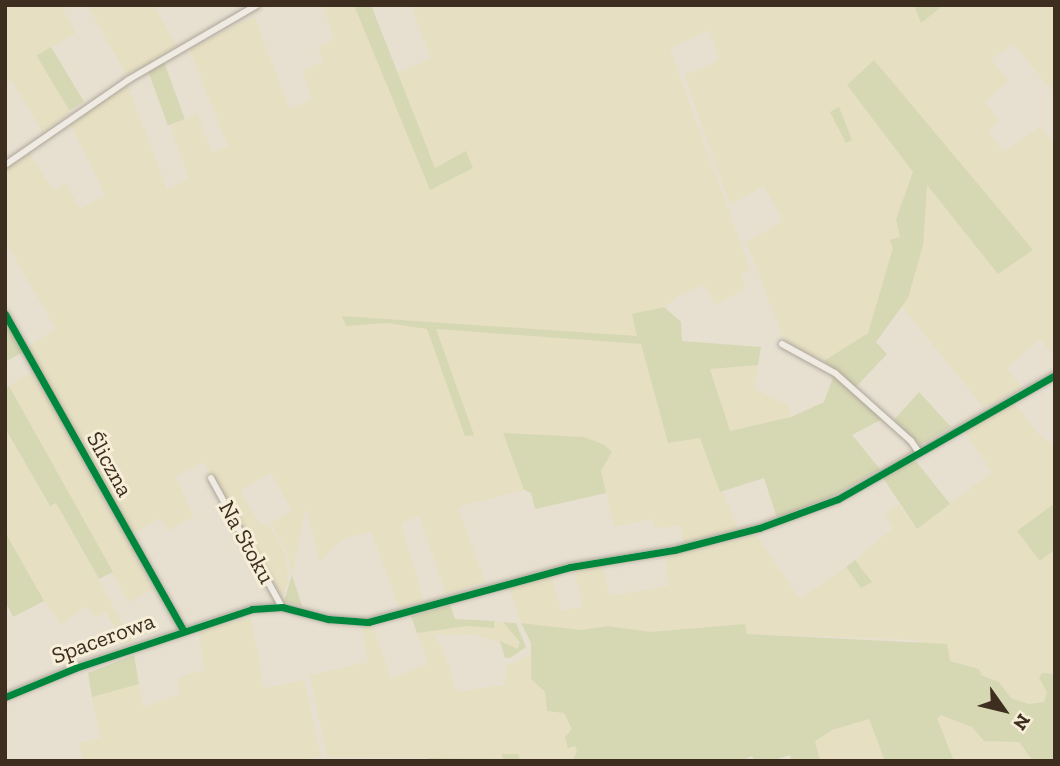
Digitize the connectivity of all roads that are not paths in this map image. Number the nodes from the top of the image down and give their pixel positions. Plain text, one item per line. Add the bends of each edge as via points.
1 (257, 5) edge
2 (5, 164) edge
3 (5, 314) edge
4 (782, 344) dead end
5 (1055, 375) edge
6 (918, 451) junction
7 (211, 478) dead end
8 (282, 607) junction
9 (183, 630) junction
10 (5, 697) edge

1 - 2 street via 128,80
3 - 9 street, Śliczna
4 - 6 street via 835,373
5 - 6 street, Spacerowa
6 - 8 street, Spacerowa via 808,512 674,550 569,567 368,622 328,620
7 - 8 street, Na Stoku
8 - 9 street, Spacerowa via 252,609
9 - 10 street, Spacerowa

